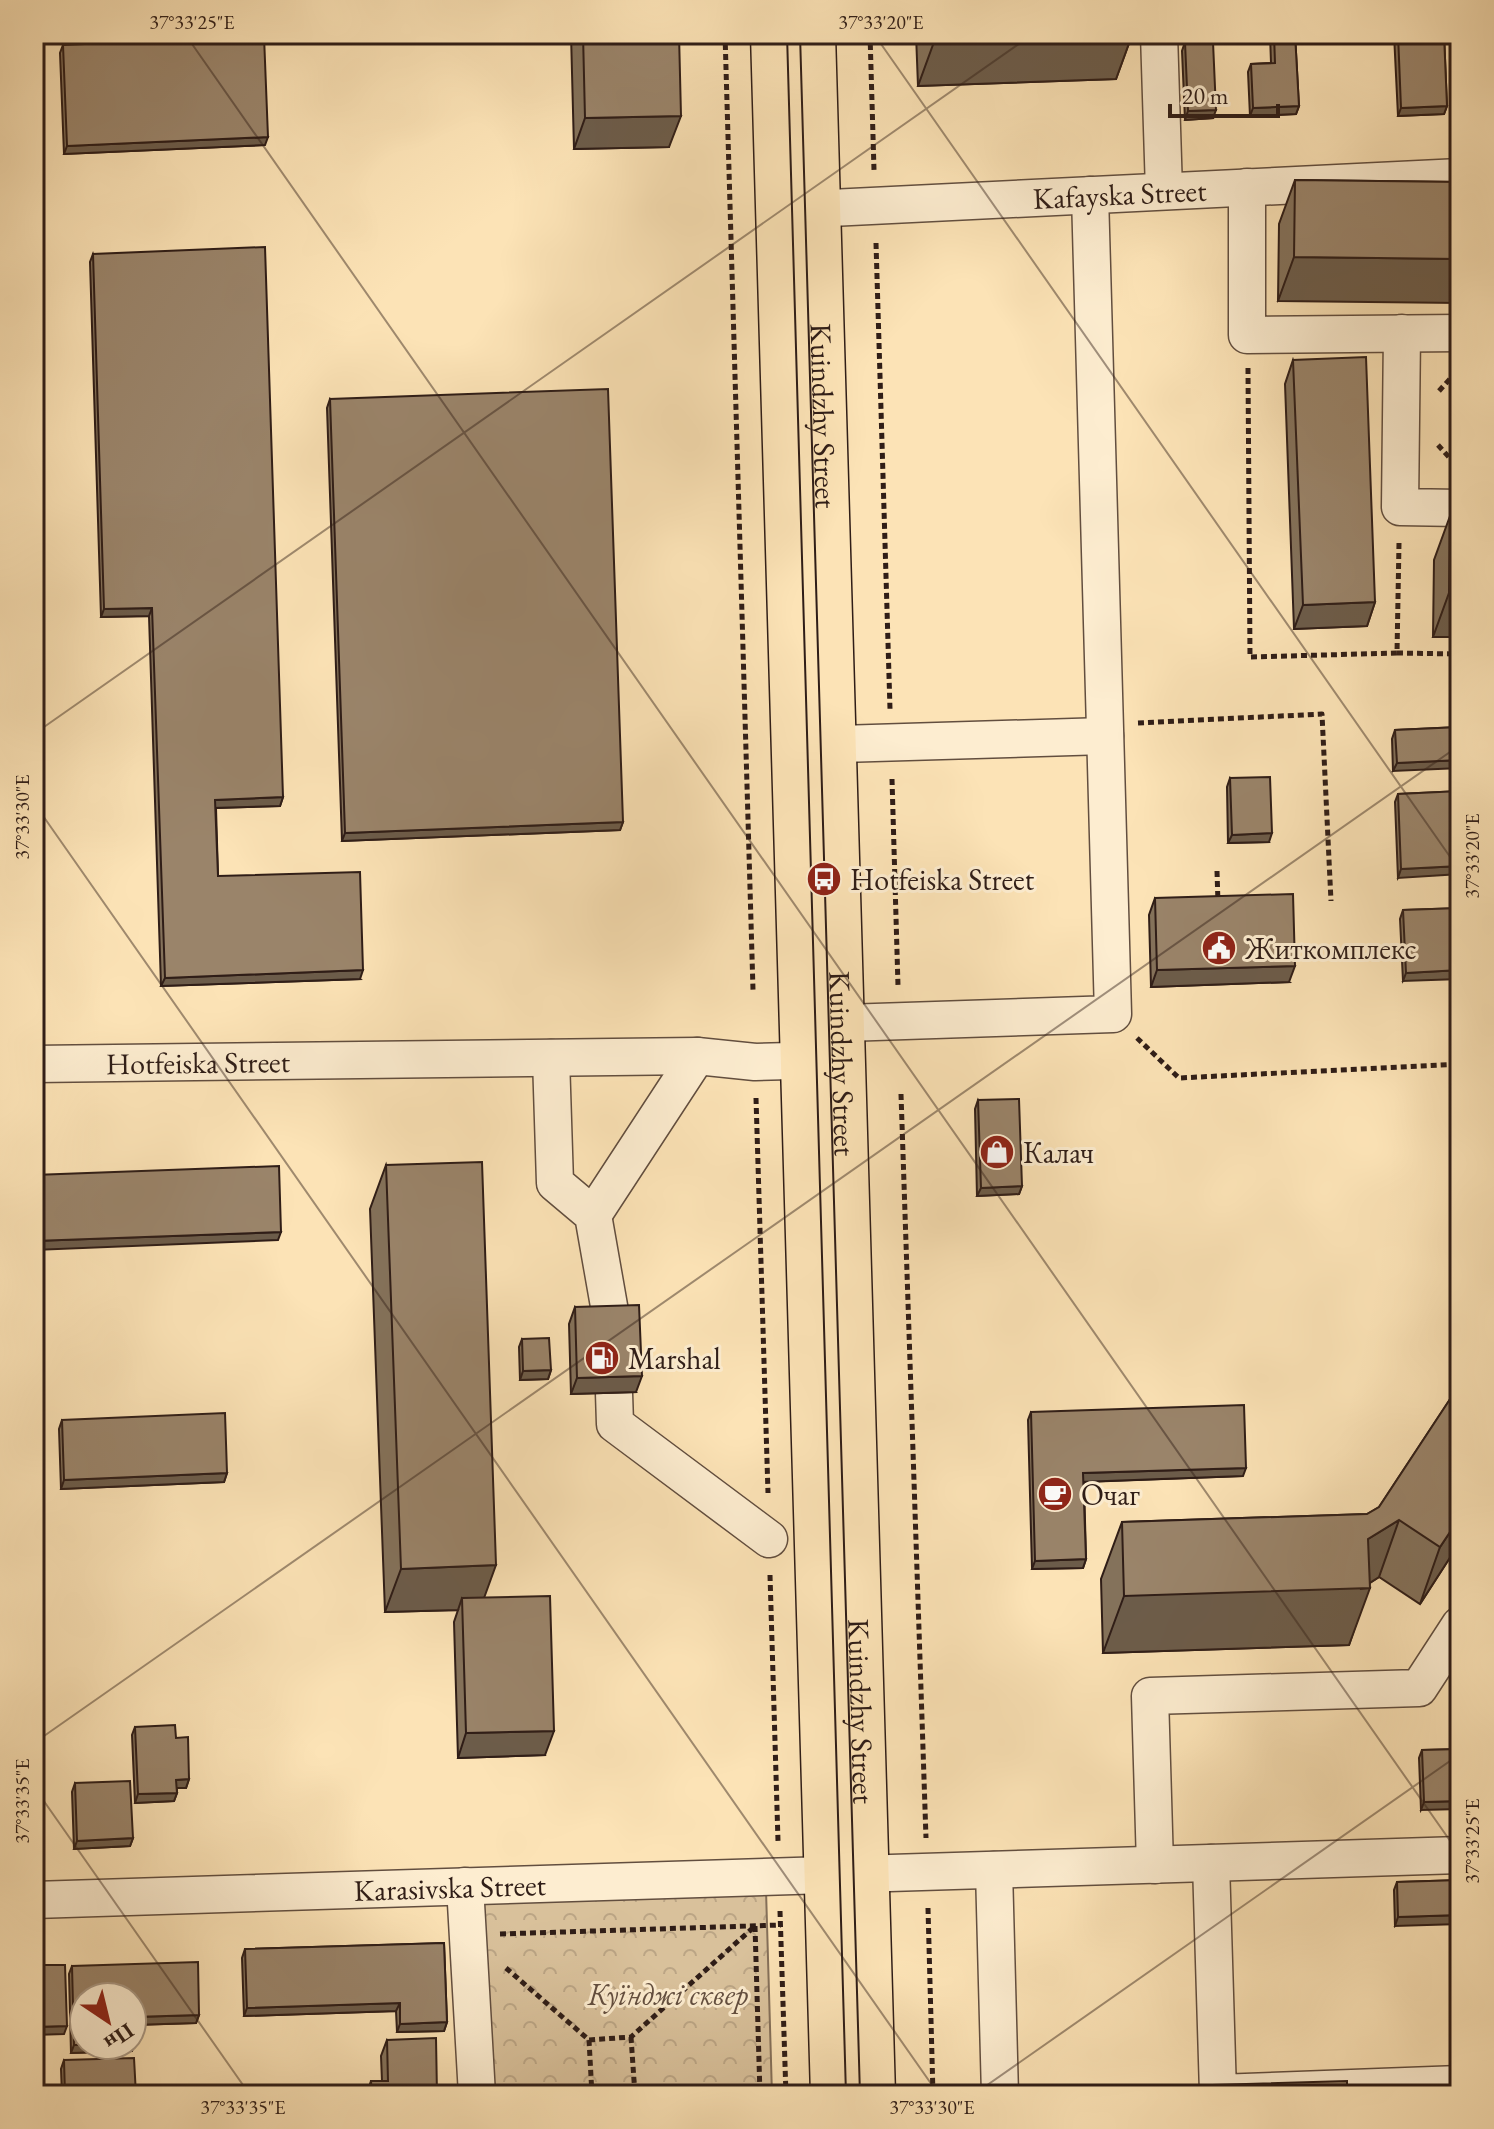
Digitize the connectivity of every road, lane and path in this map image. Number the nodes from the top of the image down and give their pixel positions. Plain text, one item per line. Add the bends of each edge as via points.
1 (725, 34) edge
2 (773, 34) edge
3 (813, 34) edge
4 (870, 34) edge
5 (1159, 34) edge
6 (874, 170) dead end
7 (1460, 177) edge
8 (1247, 187) junction
9 (1164, 191) junction
10 (1090, 195) junction
11 (798, 209) junction
12 (876, 243) dead end
13 (1402, 333) junction
14 (1460, 333) edge
15 (1247, 335) junction
16 (1460, 370) edge
17 (1439, 403) dead end
18 (1438, 433) dead end
19 (1460, 464) edge
20 (1400, 507) junction
21 (1460, 508) edge
22 (1397, 653) junction
23 (1460, 654) edge
24 (1105, 730) junction
25 (891, 743) junction
26 (814, 745) junction
27 (1217, 871) dead end
28 (1331, 901) dead end
29 (1218, 912) edge
30 (898, 986) dead end
31 (753, 990) dead end
32 (1113, 1014) junction
33 (822, 1042) junction
34 (697, 1056) junction
35 (551, 1058) junction
36 (34, 1064) edge
37 (1460, 1064) edge
38 (901, 1094) dead end
39 (756, 1098) dead end
40 (593, 1215) junction
41 (612, 1323) edge
42 (614, 1393) edge
43 (769, 1539) junction
44 (1460, 1625) edge
45 (1460, 1855) edge
46 (1211, 1863) junction
47 (1155, 1865) junction
48 (994, 1870) junction
49 (927, 1872) junction
50 (847, 1874) junction
51 (779, 1876) junction
52 (465, 1886) junction
53 (34, 1900) edge
54 (781, 1925) junction
55 (755, 1926) junction
56 (467, 1935) junction
57 (631, 2037) junction
58 (589, 2040) junction
59 (1460, 2084) edge
60 (477, 2095) edge
61 (592, 2095) edge
62 (635, 2095) edge
63 (760, 2095) edge
64 (786, 2095) edge
65 (833, 2095) edge
66 (873, 2095) edge
67 (933, 2095) edge
68 (1000, 2095) edge

1 - 31 path
2 - 11 main road, Kuindzhy Street
3 - 11 main road, Kuindzhy Street
4 - 6 path
5 - 9 street
7 - 8 street, Kafayska Street
8 - 9 street, Kafayska Street
8 - 15 street
9 - 10 street, Kafayska Street
10 - 11 street, Kafayska Street
10 - 24 street
11 - 26 main road, Kuindzhy Street
12 - 25 path
13 - 14 street
13 - 15 street
13 - 20 street
15 - 22 path via 1250,657
16 - 17 path via 1439,388
18 - 19 path via 1438,448
20 - 21 street
20 - 22 path
22 - 23 path
24 - 25 street
24 - 28 path via 1322,714
24 - 32 street
25 - 26 street
25 - 30 path
26 - 33 main road, Kuindzhy Street
27 - 29 path
32 - 33 street, Hotfeiska Street
32 - 37 path via 1179,1078
33 - 34 street, Hotfeiska Street via 755,1062
33 - 50 main road, Kuindzhy Street
34 - 35 street, Hotfeiska Street
34 - 40 street
35 - 36 street, Hotfeiska Street
35 - 40 street via 555,1183
38 - 49 path
39 - 43 path
40 - 41 street
42 - 43 street via 615,1424
43 - 51 path
44 - 47 street via 1419,1688 1150,1696
45 - 46 street, Karasivska Street
46 - 47 street, Karasivska Street
46 - 59 street via 1218,2093
47 - 48 street, Karasivska Street
48 - 49 street, Karasivska Street
48 - 68 street
49 - 50 street, Karasivska Street
49 - 67 path
50 - 51 street, Karasivska Street
50 - 65 main road, Kuindzhy Street
50 - 66 main road, Kuindzhy Street
51 - 52 street, Karasivska Street
51 - 54 path
52 - 53 street, Karasivska Street
52 - 56 street
54 - 55 path
54 - 64 path
55 - 56 path
55 - 57 path
55 - 63 path
56 - 58 path
56 - 60 street
57 - 58 path
57 - 62 path
58 - 61 path

